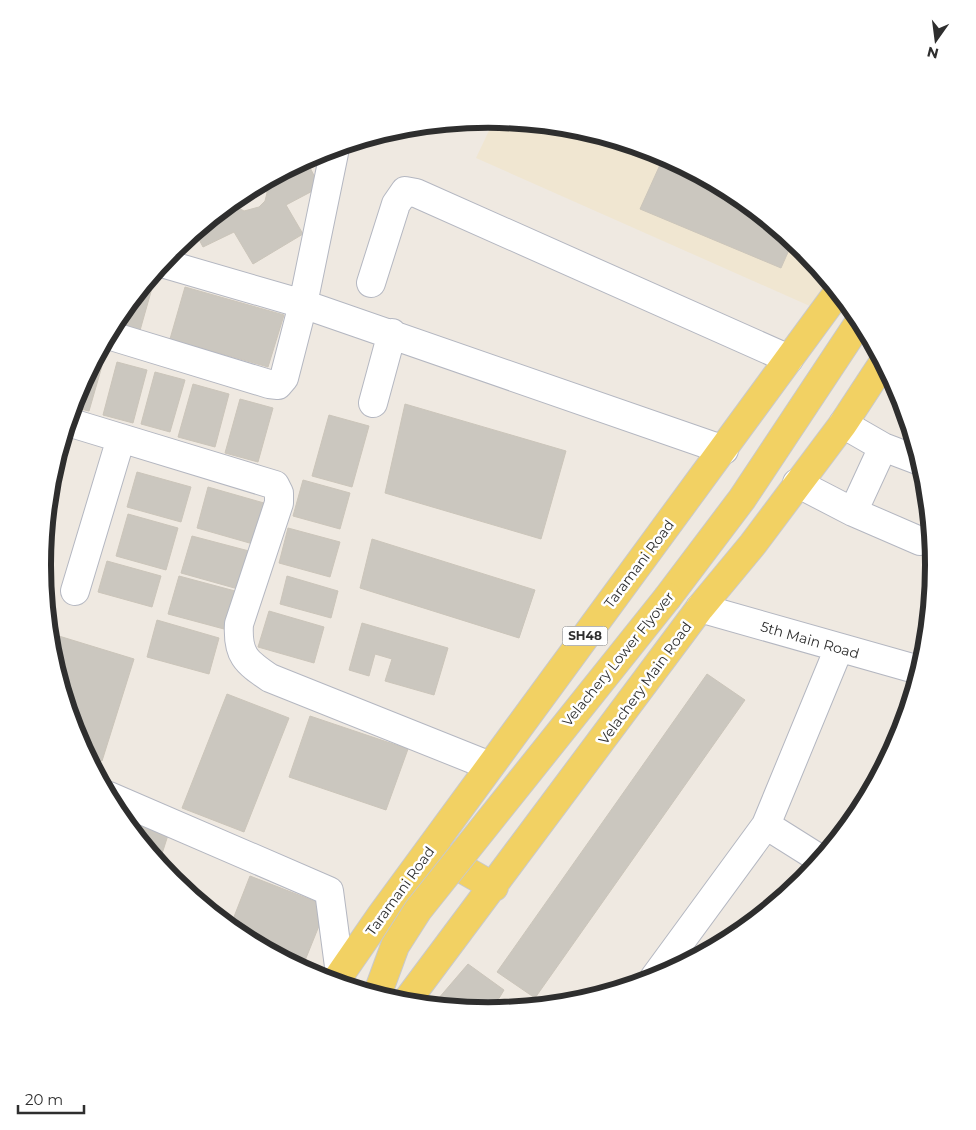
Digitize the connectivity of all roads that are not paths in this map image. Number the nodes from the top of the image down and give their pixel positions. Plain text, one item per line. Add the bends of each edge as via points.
1 (333, 156) edge
2 (170, 265) edge
3 (371, 283) dead end
4 (833, 298) edge
5 (304, 304) junction
6 (855, 329) edge
7 (392, 333) junction
8 (116, 337) edge
9 (789, 359) junction
10 (879, 370) edge
11 (373, 403) dead end
12 (74, 424) edge
13 (843, 424) junction
14 (121, 438) junction
15 (883, 447) junction
16 (724, 450) junction
17 (911, 458) edge
18 (797, 483) junction
19 (853, 512) junction
20 (920, 541) dead end
21 (75, 591) dead end
22 (700, 608) junction
23 (839, 648) junction
24 (912, 668) edge
25 (490, 766) junction
26 (121, 801) edge
27 (766, 825) junction
28 (430, 849) junction
29 (814, 855) edge
30 (494, 887) junction
31 (679, 958) edge
32 (338, 975) edge
33 (340, 976) edge
34 (380, 988) edge
35 (412, 995) edge

1 - 5 street
2 - 5 street
3 - 9 street via 396,204 406,192 416,193
4 - 9 main road, Taramani Road / SH48
5 - 7 street
5 - 8 street via 284,378 278,385
6 - 34 main road, Velachery Lower Flyover, bridge via 705,550 418,910 396,946
7 - 11 street
7 - 16 street
9 - 16 main road, Taramani Road / SH48
10 - 13 main road, Velachery Main Road
12 - 14 street
13 - 15 street
13 - 18 main road, Velachery Main Road
14 - 21 street
14 - 25 street via 275,485 279,503 239,624 241,653 253,666 270,678
15 - 17 street
15 - 19 street
16 - 25 main road, Taramani Road / SH48
18 - 19 street
18 - 22 main road, Velachery Main Road via 753,544
19 - 20 street
22 - 23 street, 5th Main Road
22 - 30 main road, Velachery Main Road
23 - 24 street, 5th Main Road
23 - 27 street
25 - 28 main road, Taramani Road / SH48
26 - 32 street via 329,891
27 - 29 street
27 - 31 street
28 - 30 main road
28 - 33 main road, Taramani Road / SH48
30 - 35 main road, Velachery Main Road

